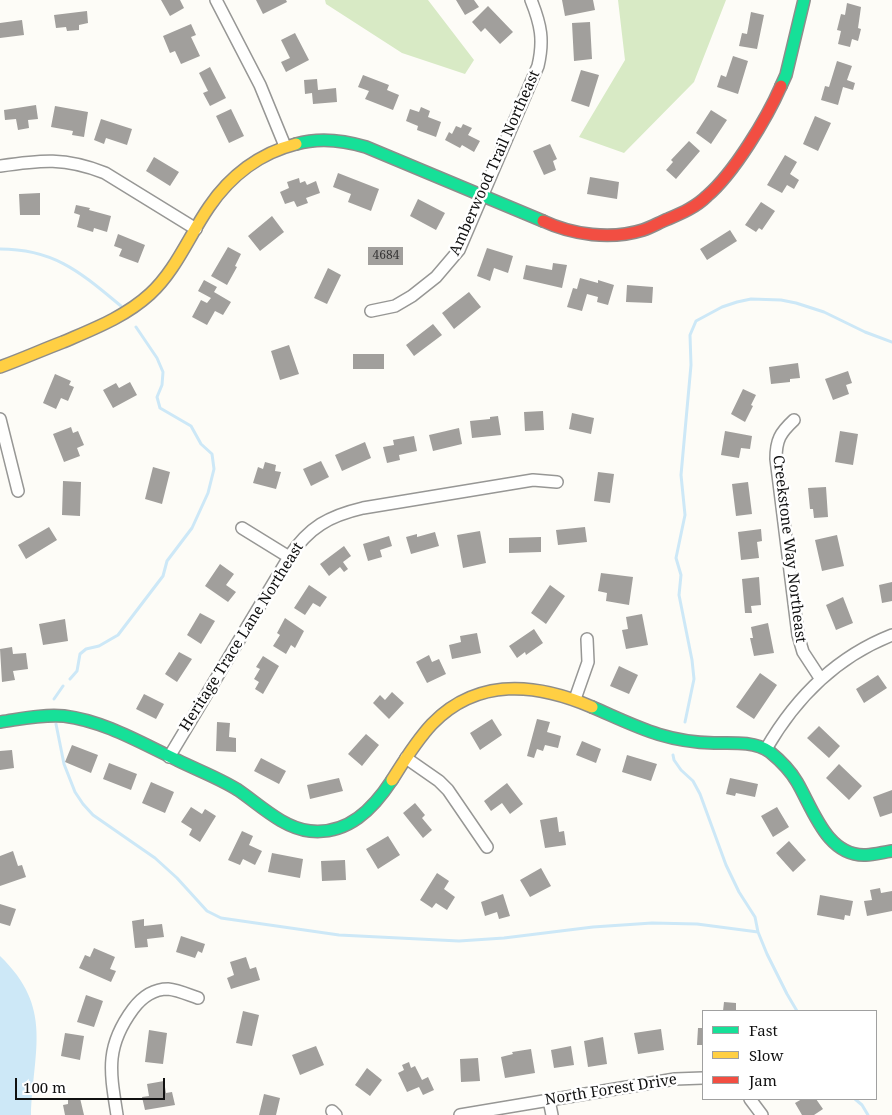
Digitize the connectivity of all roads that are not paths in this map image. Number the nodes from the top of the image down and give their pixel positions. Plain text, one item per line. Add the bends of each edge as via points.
1 (216, 0) edge
2 (531, 0) edge
3 (804, 0) edge
4 (285, 146) junction
5 (0, 166) edge
6 (483, 196) junction
7 (196, 229) junction
8 (372, 311) dead end
9 (0, 367) edge
10 (0, 419) edge
11 (794, 420) dead end
12 (557, 482) dead end
13 (18, 491) dead end
14 (242, 528) dead end
15 (289, 557) junction
16 (892, 635) edge
17 (587, 639) dead end
18 (820, 678) junction
19 (575, 699) junction
20 (0, 722) edge
21 (766, 749) junction
22 (169, 757) junction
23 (406, 758) junction
24 (487, 847) dead end
25 (892, 851) edge
26 (198, 998) dead end
27 (702, 1078) edge
28 (549, 1100) junction
29 (751, 1100) edge
30 (117, 1115) edge
31 (460, 1115) edge
32 (552, 1115) edge
33 (762, 1115) edge

1 - 4 street via 256,77
2 - 6 street, Amberwood Trail Northeast via 541,29 538,66
3 - 6 street via 786,75 775,100 738,162 708,196 690,209 636,232 616,236 591,235 551,224
4 - 6 street via 333,140 355,144 389,155
4 - 7 street via 260,157 235,175
5 - 7 street via 49,160 89,167 105,173
6 - 8 street, Amberwood Trail Northeast via 459,250 436,276 395,306
7 - 9 street via 178,262 137,306 83,334
10 - 13 street
11 - 18 street, Creekstone Way Northeast via 776,444 776,459 798,635 803,652
12 - 15 street, Heritage Trace Lane Northeast via 533,480 346,512 310,531
14 - 15 street
15 - 22 street, Heritage Trace Lane Northeast
16 - 18 street via 857,652
17 - 19 street via 588,662
18 - 21 street via 793,707
19 - 21 street via 669,739 690,743 744,744
19 - 23 street via 521,688 478,695 457,704 434,722
20 - 22 street via 47,716 73,718 104,726
21 - 25 street via 791,771 831,841 854,854 870,856
22 - 23 street via 236,790 286,823 317,832 348,826 364,816 380,799
23 - 24 street via 448,790
26 - 30 street via 169,989 156,991 143,997 122,1024 111,1056
27 - 28 street, North Forest Drive
28 - 31 street, North Forest Drive
28 - 32 street
29 - 33 street

